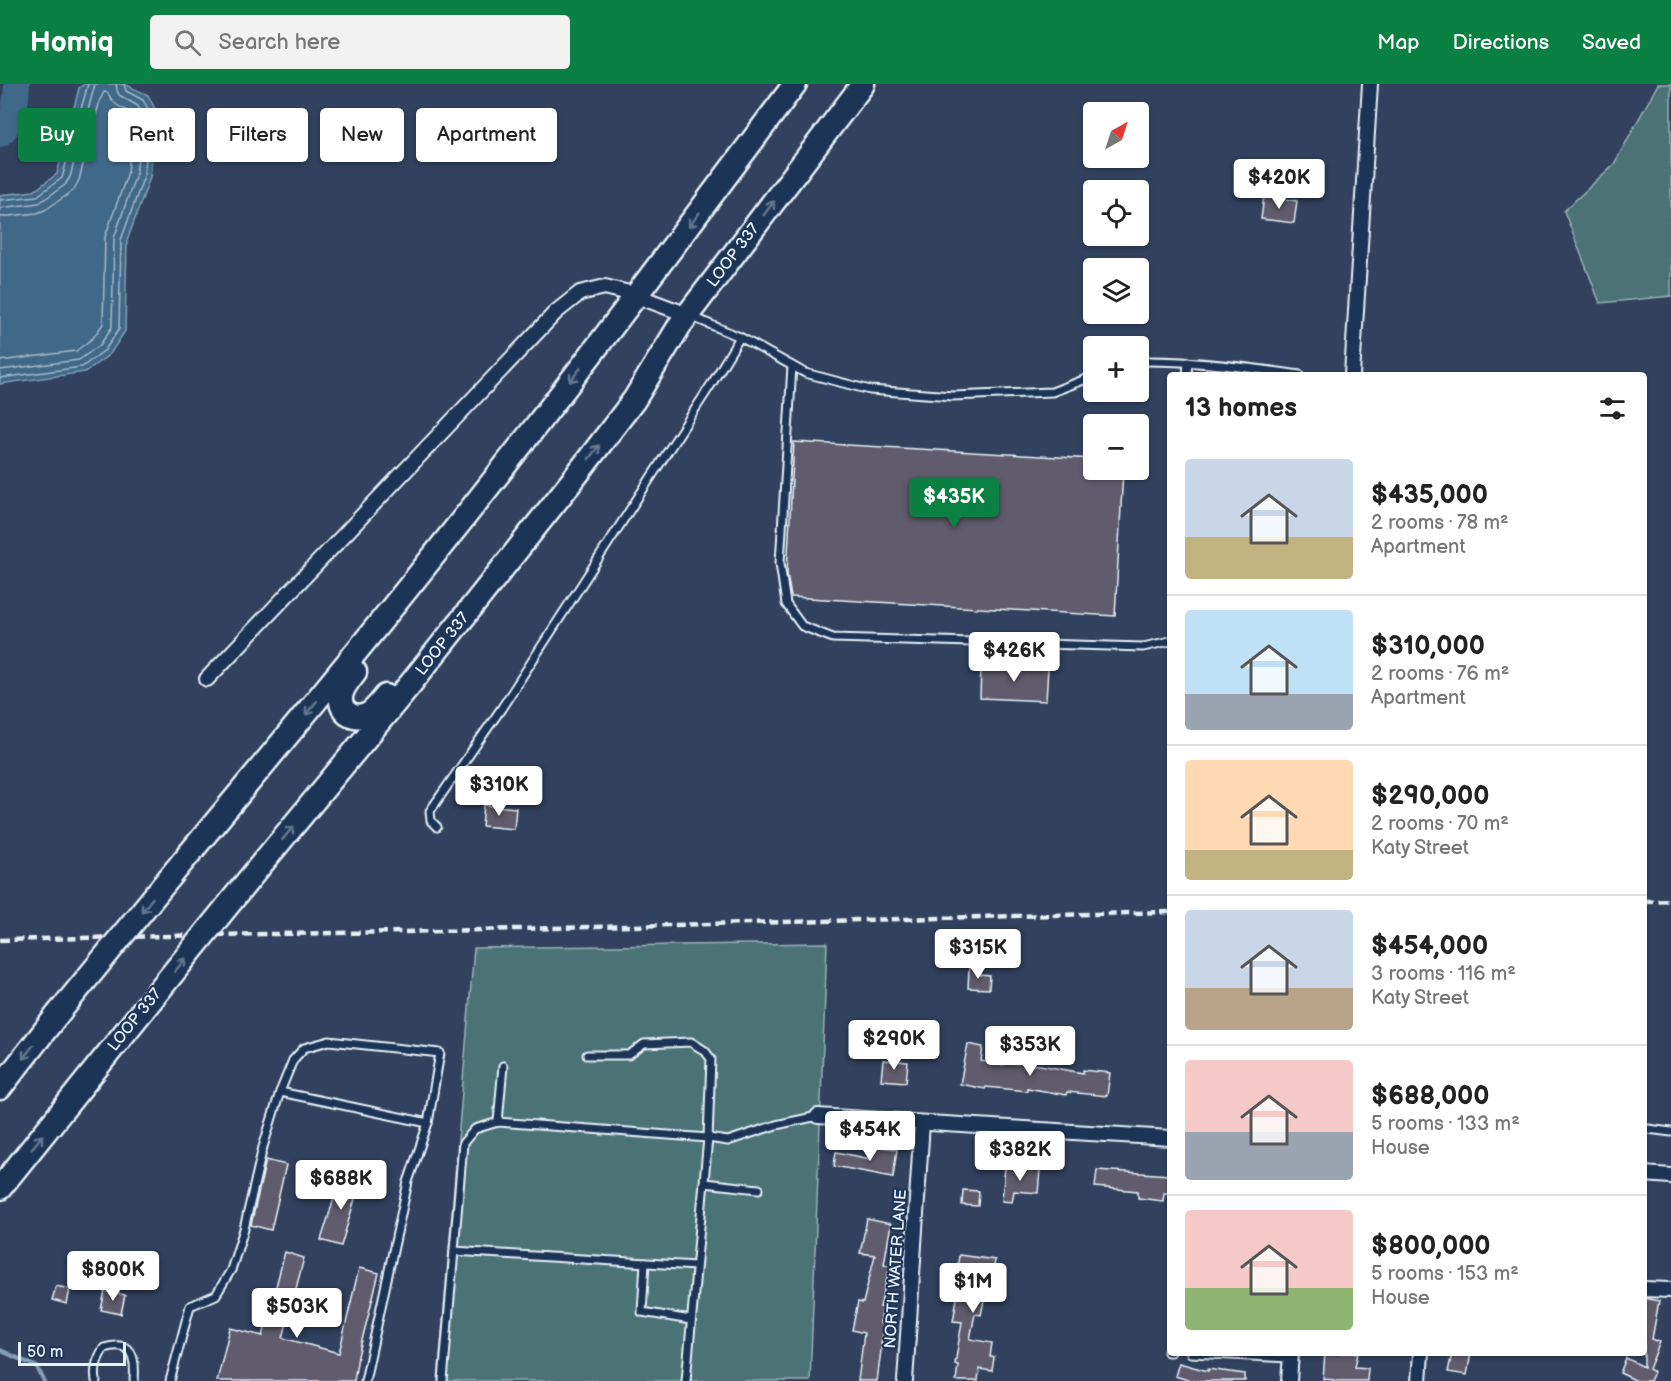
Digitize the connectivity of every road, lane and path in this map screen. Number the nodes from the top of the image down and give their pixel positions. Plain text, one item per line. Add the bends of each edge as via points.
1 (795, 84) edge
2 (863, 84) edge
3 (1370, 84) edge
4 (636, 296) junction
5 (688, 315) junction
6 (740, 337) junction
7 (1149, 361) edge
8 (1188, 362) junction
9 (792, 366) junction
10 (1187, 372) edge
11 (1278, 372) edge
12 (1352, 372) edge
13 (1083, 380) edge
14 (524, 441) junction
15 (572, 481) junction
16 (1167, 642) edge
17 (207, 680) dead end
18 (437, 827) dead end
19 (587, 1055) dead end
20 (503, 1066) dead end
21 (0, 1088) edge
22 (280, 1092) junction
23 (818, 1116) joint
24 (498, 1122) junction
25 (428, 1123) junction
26 (922, 1123) junction
27 (1647, 1129) edge
28 (1671, 1132) edge
29 (708, 1138) junction
30 (1167, 1138) edge
31 (1647, 1174) edge
32 (1671, 1176) edge
33 (704, 1183) junction
34 (0, 1188) edge
35 (759, 1189) dead end
36 (454, 1251) junction
37 (645, 1263) junction
38 (696, 1266) junction
39 (1647, 1289) edge
40 (1671, 1290) edge
41 (691, 1320) junction
42 (1290, 1356) edge
43 (1421, 1356) edge
44 (96, 1381) edge
45 (134, 1381) edge
46 (170, 1381) edge
47 (365, 1381) edge
48 (443, 1381) edge
49 (686, 1381) edge
50 (905, 1381) edge
51 (1289, 1381) edge
52 (1419, 1381) edge

1 -> 4 main road
5 -> 2 main road, LOOP 337
3 - 12 street
4 - 5 street
4 -> 14 main road
4 - 17 street via 605,287 580,293 556,312
5 - 6 lane
15 -> 5 main road, LOOP 337 via 634,400
6 - 9 lane
6 - 18 lane via 501,709 430,811 430,821
7 - 8 lane
8 - 10 lane
8 - 11 lane
9 - 13 lane via 870,390 952,396 1052,392
9 - 16 lane via 780,562 786,604 802,626 833,638 1143,647
14 - 15 main road via 484,510 344,687 341,705 346,713 361,717 376,708 517,534
14 -> 21 main road, bridge via 338,676
34 -> 15 main road, LOOP 337, bridge
19 - 29 lane via 628,1055 644,1044 691,1042 705,1051 711,1059
20 - 24 lane
22 - 25 lane
22 - 25 lane via 293,1060 304,1048 329,1041 440,1053
22 - 46 lane via 231,1270 216,1295 190,1306
23 - 26 street
23 - 29 lane via 728,1141
24 - 29 lane
24 - 36 lane via 475,1129 463,1143
25 - 47 lane via 408,1182
26 - 30 street
26 - 50 street, NORTH WATER LANE
27 - 28 lane
29 - 33 lane
31 - 32 street
33 - 35 lane
33 - 38 lane
36 - 37 lane
36 - 48 lane
37 - 38 lane
37 - 41 lane via 642,1312
38 - 41 lane
39 - 40 street
41 - 49 lane
42 - 51 street
43 - 52 street
44 - 45 lane via 97,1359 104,1348 113,1345 132,1353

